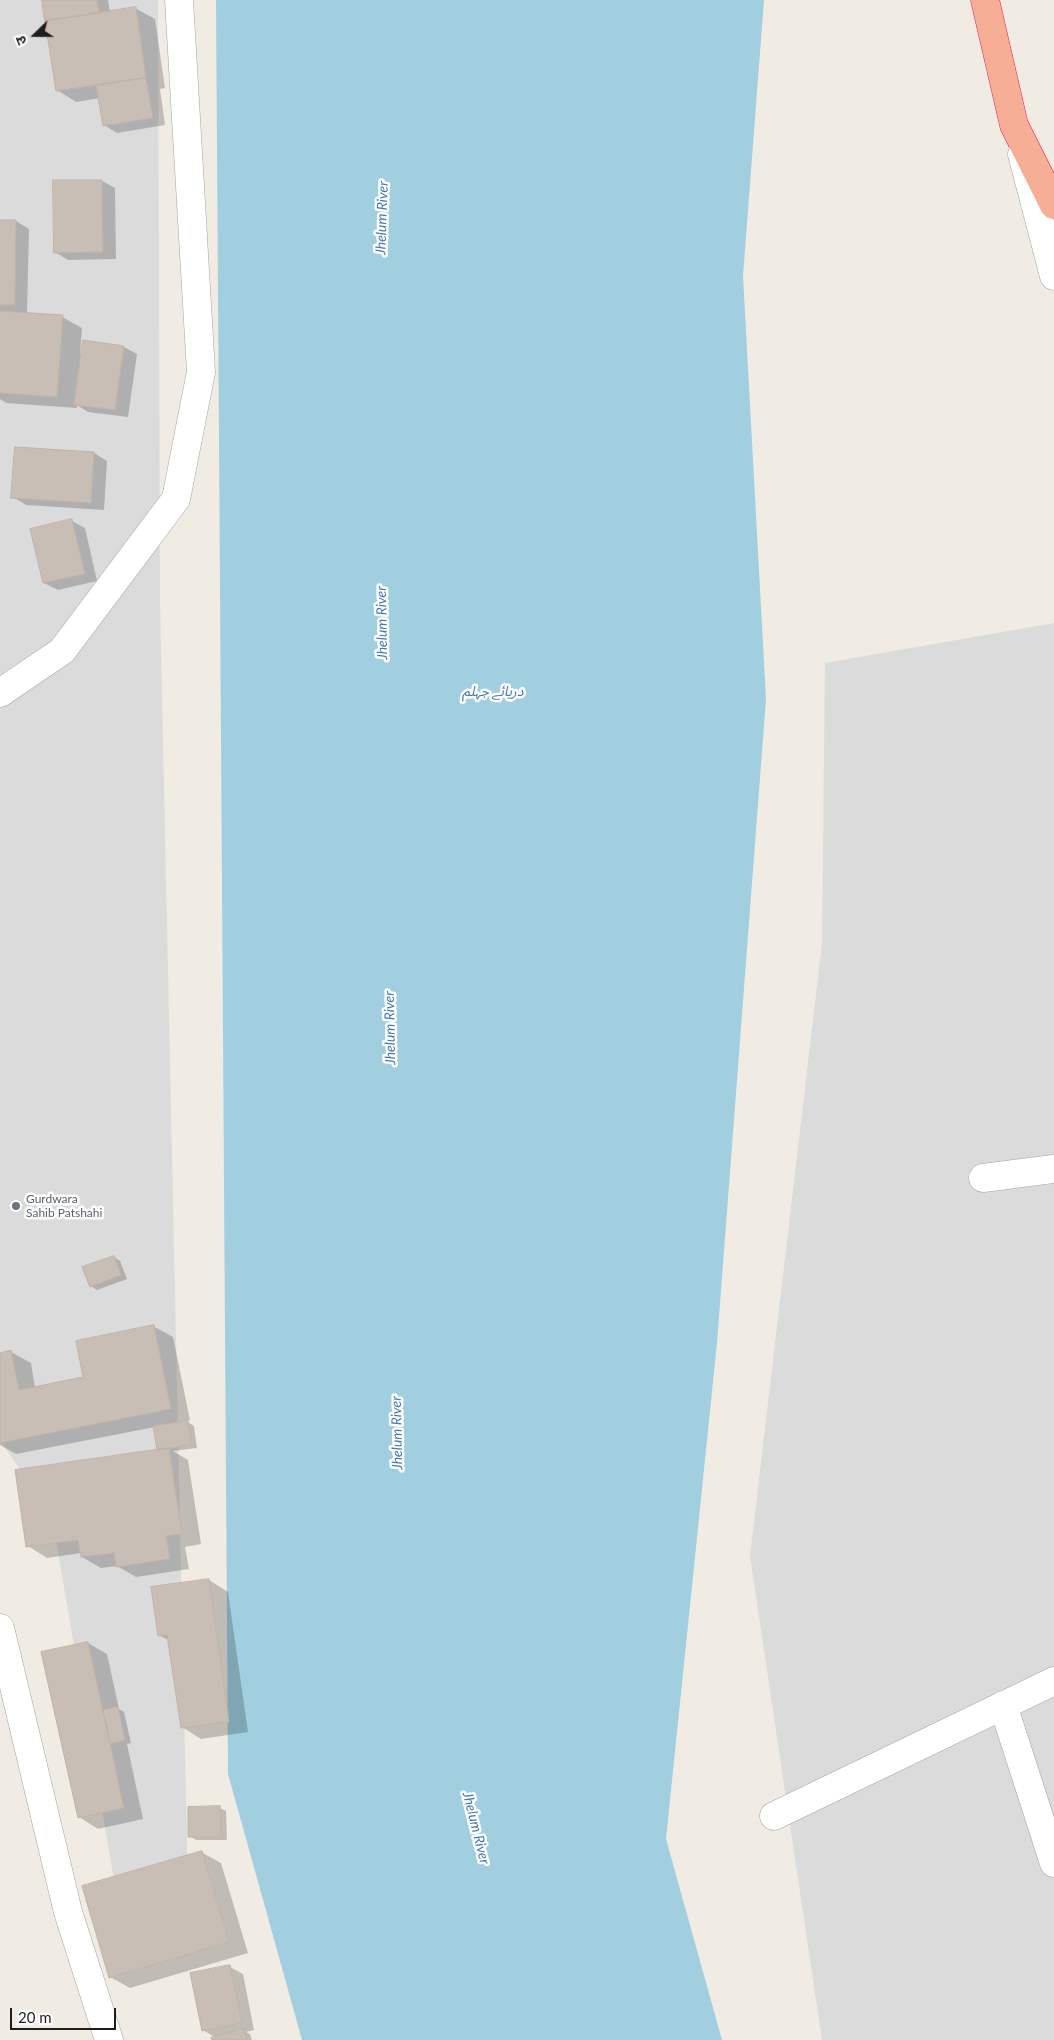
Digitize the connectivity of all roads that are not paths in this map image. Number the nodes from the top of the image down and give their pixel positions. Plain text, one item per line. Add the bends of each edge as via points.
1 (179, 0) edge
2 (985, 0) edge
3 (1014, 125) junction
4 (1054, 205) edge
5 (1054, 276) edge
6 (0, 693) edge
7 (1054, 1169) edge
8 (983, 1178) dead end
9 (0, 1628) edge
10 (1054, 1681) edge
11 (1003, 1705) junction
12 (774, 1816) dead end
13 (1054, 1863) edge
14 (109, 2040) edge

1 - 6 street via 201,372 176,499 62,651
2 - 3 highway
3 - 4 highway
3 - 5 street
7 - 8 street
9 - 14 street via 68,1912
10 - 11 street
11 - 12 street
11 - 13 street

